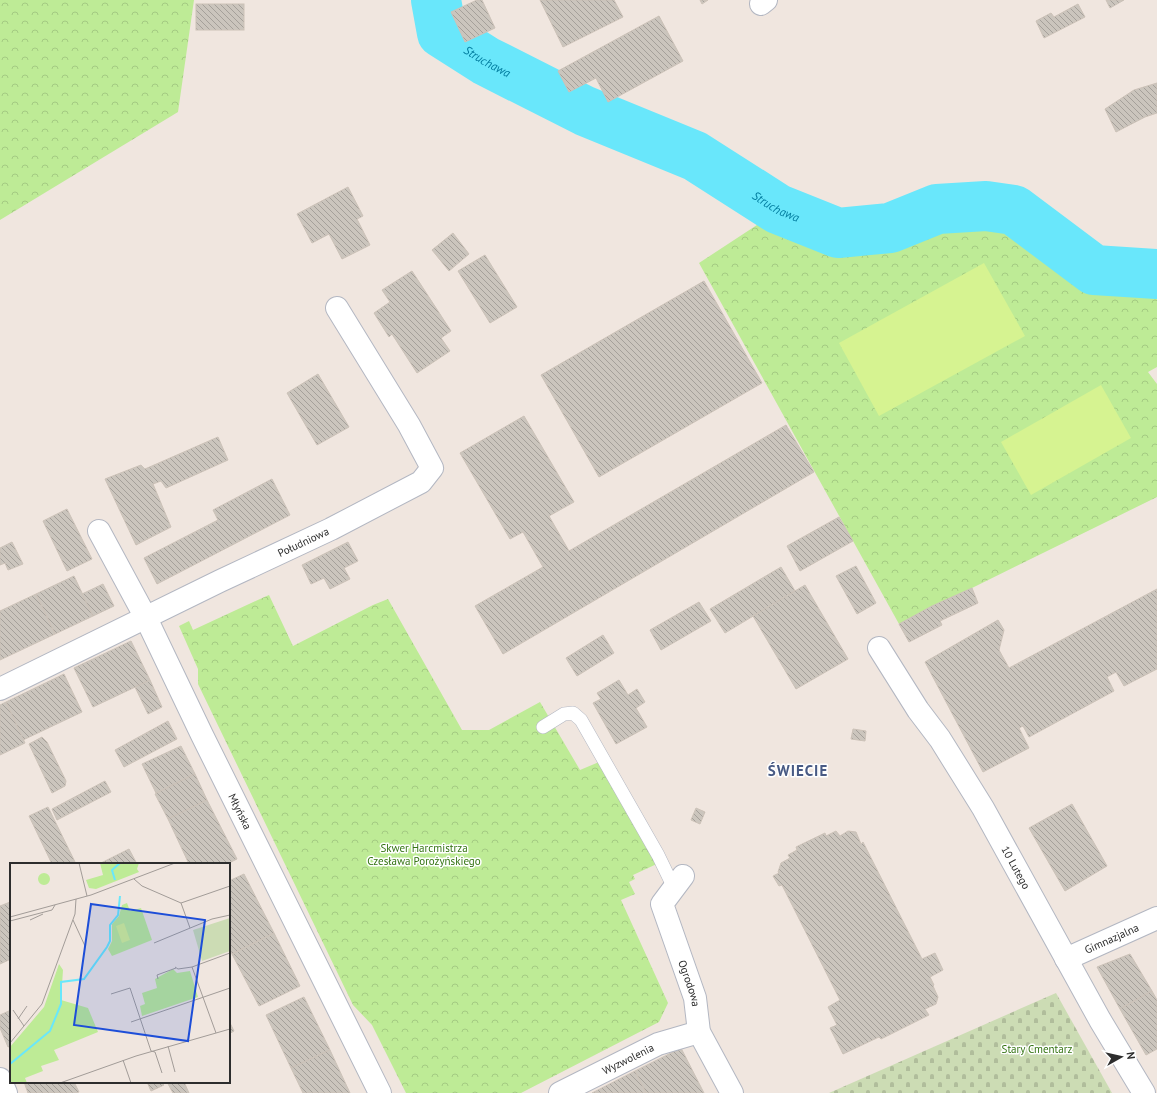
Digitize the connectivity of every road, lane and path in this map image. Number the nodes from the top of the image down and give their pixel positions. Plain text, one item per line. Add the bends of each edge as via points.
1 (337, 308) dead end
2 (99, 531) dead end
3 (146, 618) junction
4 (879, 648) dead end
5 (0, 688) edge
6 (544, 727) dead end
7 (679, 882) joint
8 (1157, 918) edge
9 (1066, 959) junction
10 (700, 1032) junction
11 (0, 1079) edge
12 (6, 1093) edge
13 (380, 1093) edge
14 (560, 1093) edge
15 (732, 1093) edge
16 (1144, 1093) edge

1 - 3 street, Południowa via 432,468 421,482 332,529
2 - 3 street, Młyńska
3 - 5 street, Południowa
3 - 13 street, Młyńska
4 - 9 street, 10 Lutego via 983,808
6 - 7 lane via 564,714 573,713 581,720 658,855
7 - 10 street, Ogrodowa via 662,904 695,998
8 - 9 street, Gimnazjalna
9 - 16 street, 10 Lutego
10 - 14 street, Wyzwolenia via 658,1044
10 - 15 street, Ogrodowa
11 - 12 street

